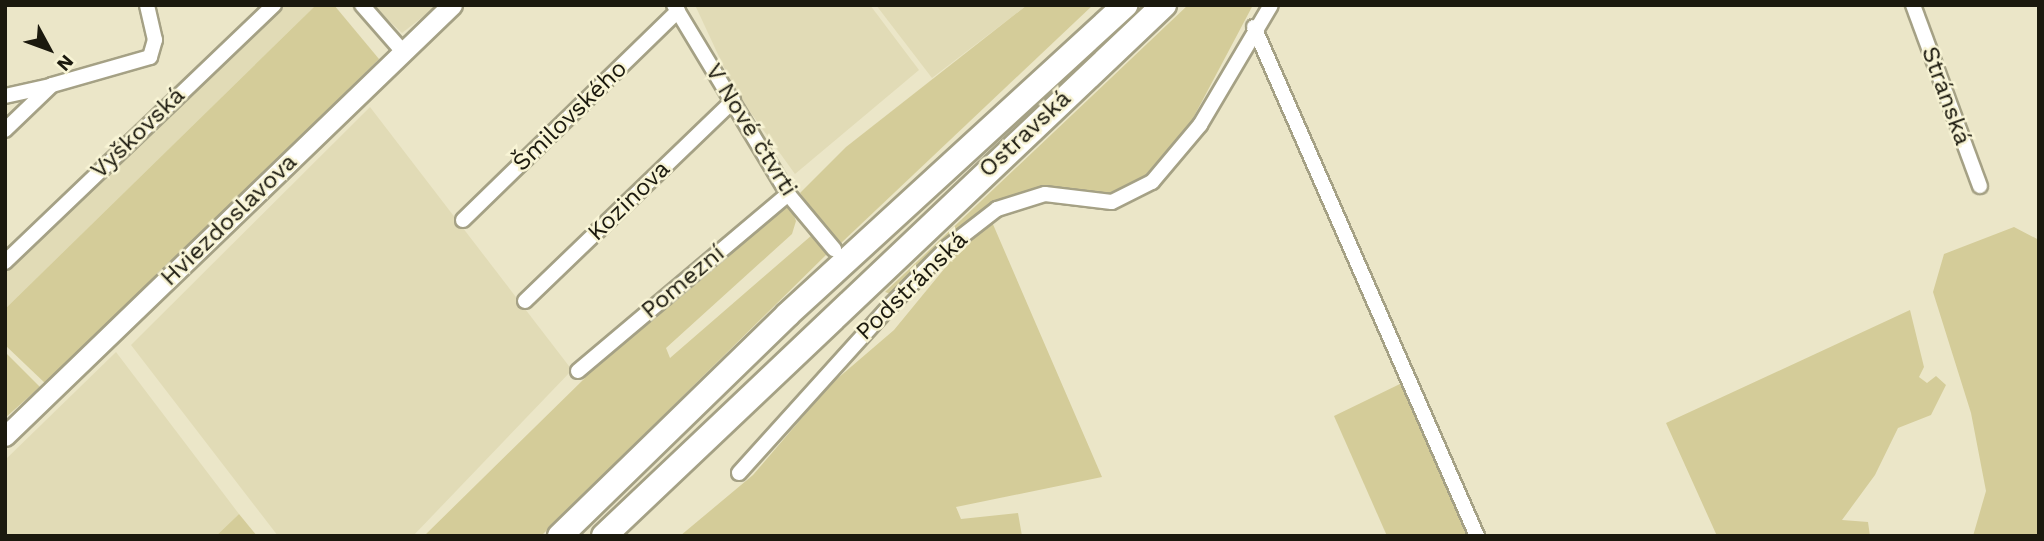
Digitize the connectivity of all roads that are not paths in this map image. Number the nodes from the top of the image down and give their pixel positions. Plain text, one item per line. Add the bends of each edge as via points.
1 (147, 5) edge
2 (274, 5) edge
3 (362, 5) edge
4 (452, 5) edge
5 (1125, 5) edge
6 (1164, 5) edge
7 (1270, 5) edge
8 (1913, 5) edge
9 (676, 8) edge
10 (1254, 27) junction
11 (404, 53) junction
12 (52, 85) junction
13 (5, 96) edge
14 (733, 101) junction
15 (5, 130) edge
16 (1980, 186) dead end
17 (788, 194) junction
18 (463, 220) dead end
19 (834, 249) dead end
20 (5, 262) edge
21 (525, 301) dead end
22 (578, 371) dead end
23 (5, 436) edge
24 (740, 473) dead end
25 (560, 536) edge
26 (604, 536) edge
27 (1477, 536) edge

1 - 12 street via 155,40 150,57
2 - 20 street, Vyškovská
3 - 11 street
4 - 11 main road, Hviezdoslavova
5 - 25 highway, Ostravská
6 - 26 highway, Ostravská
7 - 10 street, Podstránská
8 - 16 street, Stránská
9 - 14 street, V Nové čtvrti
9 - 18 street, Šmilovského
10 - 24 street, Podstránská via 1200,125 1152,182 1112,202 1024,197 948,247 883,302
10 - 27 street
11 - 23 main road, Hviezdoslavova
12 - 13 street
12 - 15 street
14 - 17 street, V Nové čtvrti
14 - 21 street, Kozinova
17 - 19 street, V Nové čtvrti
17 - 22 street, Pomezní

